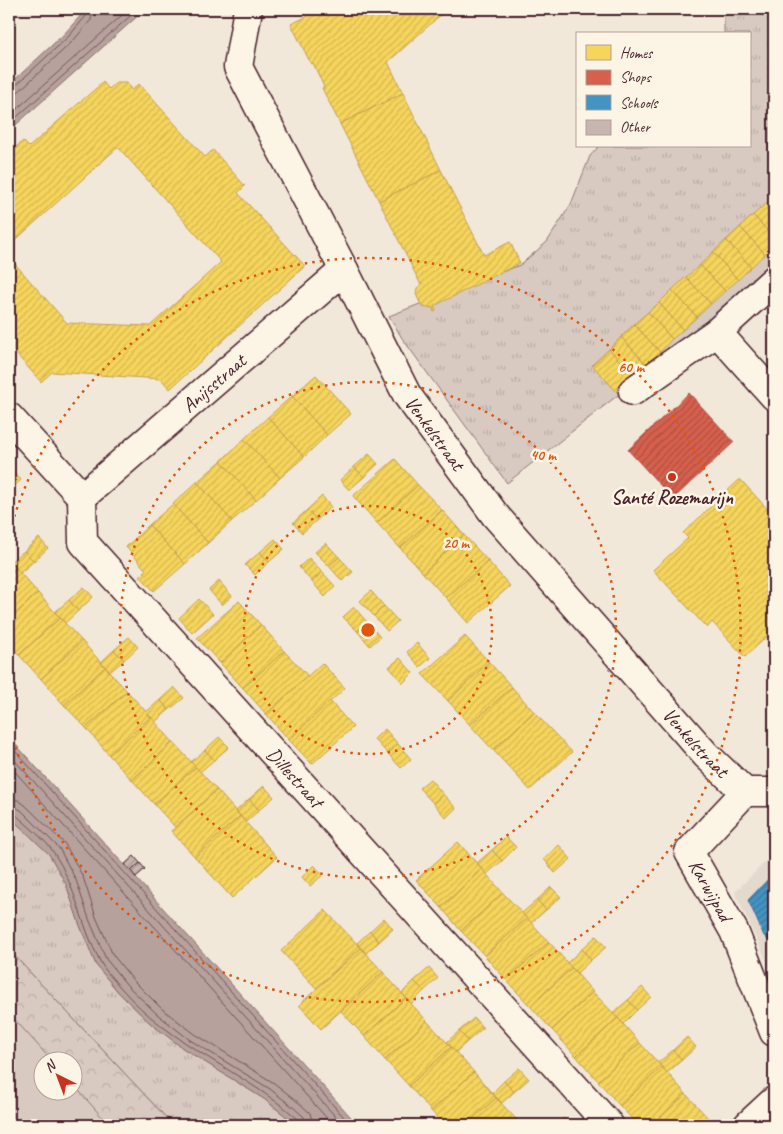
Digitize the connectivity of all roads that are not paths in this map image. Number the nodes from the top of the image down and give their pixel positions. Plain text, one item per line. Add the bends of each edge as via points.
1 (248, 9) edge
2 (344, 270) junction
3 (774, 280) edge
4 (716, 332) junction
5 (633, 391) dead end
6 (774, 396) edge
7 (9, 418) edge
8 (82, 497) junction
9 (744, 792) junction
10 (774, 792) edge
11 (774, 1032) edge
12 (774, 1101) edge
13 (609, 1125) edge
14 (748, 1125) edge

1 - 2 street, Venkelstraat via 238,67
2 - 8 street, Anijsstraat
2 - 9 street, Venkelstraat via 406,395 496,515 706,755
3 - 4 street
4 - 5 street
4 - 6 street
7 - 8 street
8 - 13 street, Dillestraat via 83,542
9 - 10 street
9 - 11 street, Karwijpad via 689,852 734,931
12 - 14 street

